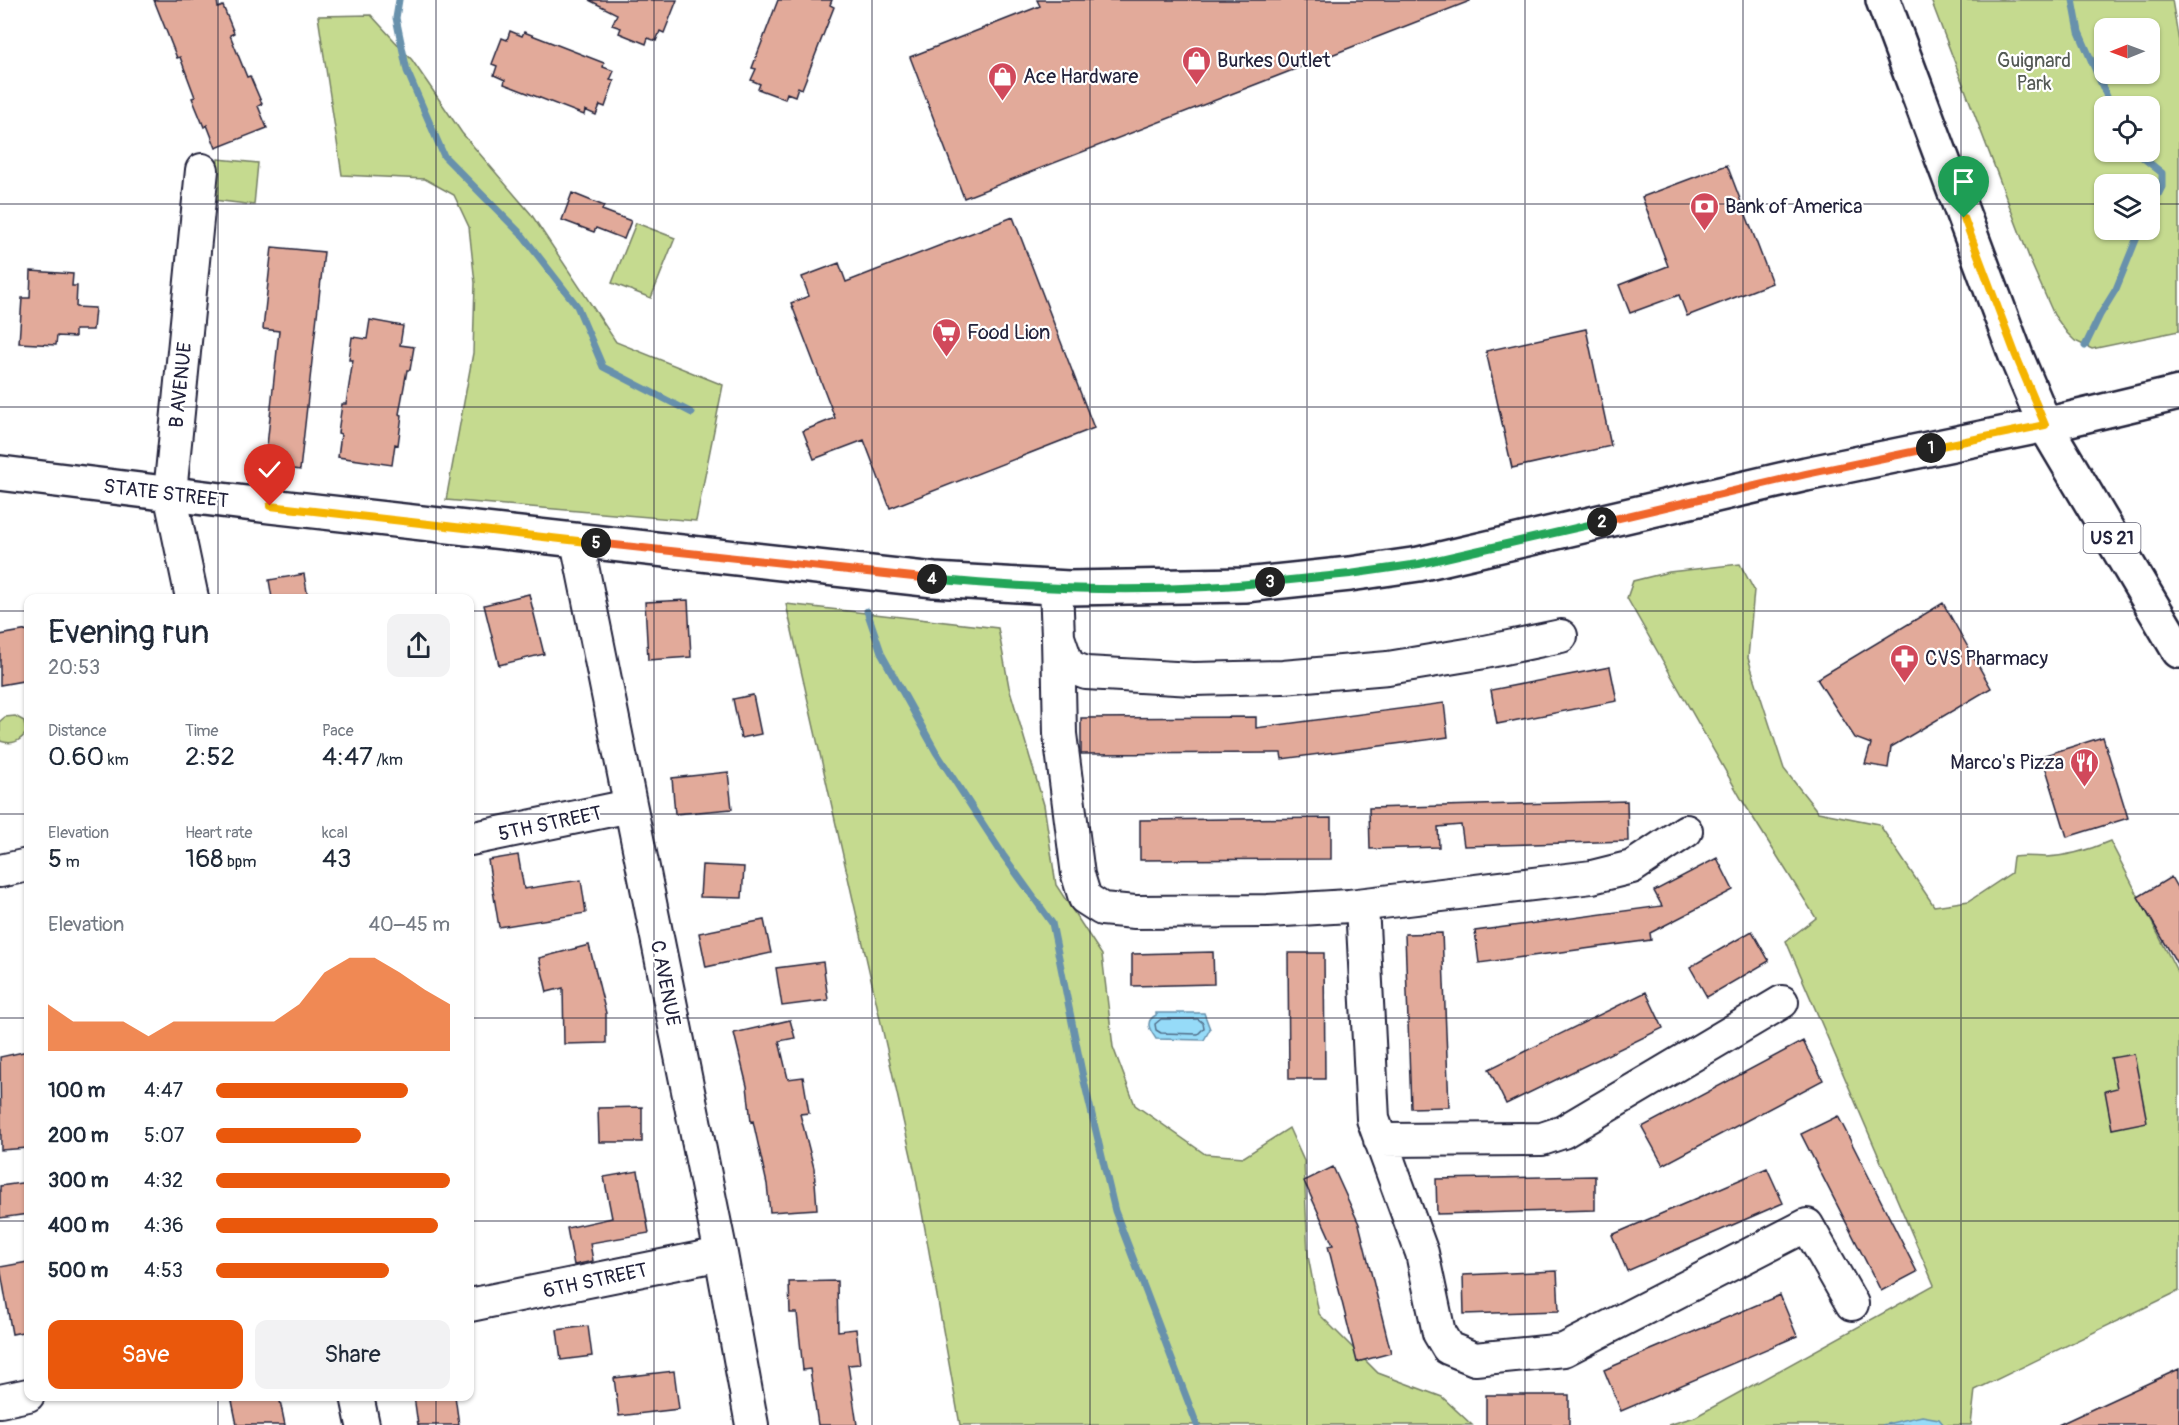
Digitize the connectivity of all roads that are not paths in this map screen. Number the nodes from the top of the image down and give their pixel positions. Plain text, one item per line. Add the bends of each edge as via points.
1 (1883, 0) edge
2 (202, 170) dead end
3 (2179, 393) edge
4 (2045, 425) junction
5 (0, 473) edge
6 (170, 493) junction
7 (577, 541) junction
8 (1056, 588) junction
9 (191, 594) edge
10 (1561, 636) dead end
11 (1058, 637) junction
12 (2179, 651) edge
13 (630, 806) junction
14 (1686, 831) dead end
15 (474, 838) edge
16 (24, 866) edge
17 (0, 871) edge
18 (1362, 905) junction
19 (1782, 1002) dead end
20 (1380, 1140) junction
21 (721, 1254) junction
22 (474, 1304) edge
23 (1852, 1304) dead end
24 (24, 1396) edge
25 (0, 1401) edge
26 (358, 1401) edge
27 (363, 1425) edge
28 (752, 1425) edge

1 - 4 main road, US 21
2 - 6 street, B AVENUE
3 - 4 main road, STATE STREET
4 - 8 main road, STATE STREET via 1806,474 1384,570 1245,585
4 - 12 main road, US 21
5 - 6 main road, STATE STREET
6 - 7 main road, STATE STREET
6 - 9 street, B AVENUE
7 - 8 main road, STATE STREET via 934,580
7 - 13 street, C AVENUE
8 - 11 street
10 - 11 street via 1388,668 1283,677 1193,679 1086,674 1068,666
11 - 18 street via 1060,734 1078,875 1085,898 1102,909 1135,912 1268,911
13 - 15 street, 5TH STREET
13 - 21 street, C AVENUE
14 - 18 street via 1632,867 1592,877
16 - 17 street
18 - 20 street via 1373,1119
19 - 20 street via 1563,1132 1542,1139
20 - 23 street via 1422,1253 1438,1333 1448,1348 1475,1359 1564,1350 1807,1225
21 - 22 street, 6TH STREET
21 - 28 street, C AVENUE
24 - 25 street
26 - 27 street

